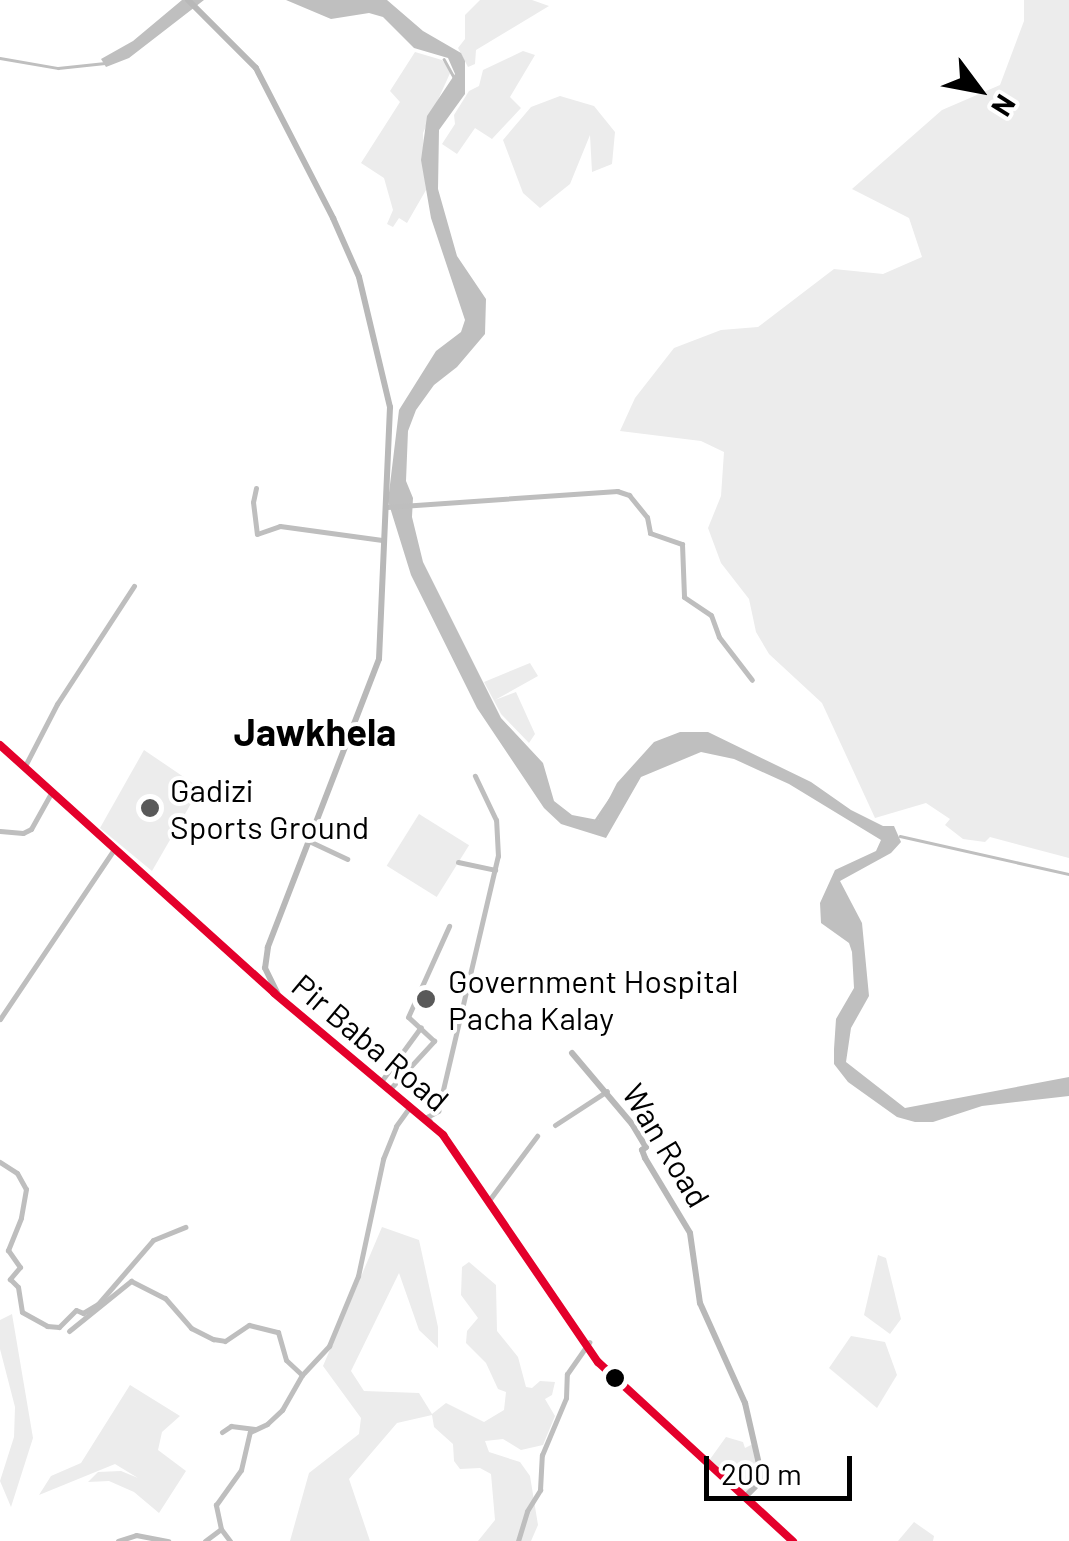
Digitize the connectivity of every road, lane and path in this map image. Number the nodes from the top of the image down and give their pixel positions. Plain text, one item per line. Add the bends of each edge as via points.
1 (188, 0) edge
2 (256, 488) dead end
3 (384, 507) junction
4 (382, 540) junction
5 (134, 586) dead end
6 (752, 680) dead end
7 (0, 745) edge
8 (26, 764) junction
9 (474, 776) dead end
10 (53, 790) junction
11 (0, 831) edge
12 (311, 842) junction
13 (114, 848) junction
14 (346, 859) dead end
15 (458, 862) dead end
16 (495, 870) junction
17 (449, 926) dead end
18 (266, 959) junction
19 (248, 969) junction
20 (280, 998) junction
21 (0, 1020) edge
22 (421, 1028) junction
23 (572, 1053) dead end
24 (394, 1064) junction
25 (400, 1076) junction
26 (380, 1082) junction
27 (389, 1090) junction
28 (606, 1091) junction
29 (410, 1108) junction
30 (554, 1125) dead end
31 (434, 1127) junction
32 (537, 1136) dead end
33 (0, 1162) edge
34 (490, 1199) junction
35 (186, 1227) dead end
36 (68, 1331) dead end
37 (588, 1342) junction
38 (302, 1375) junction
39 (254, 1429) junction
40 (222, 1432) dead end
41 (746, 1496) junction
42 (221, 1529) junction
43 (118, 1541) edge
44 (168, 1541) edge
45 (205, 1541) edge
46 (230, 1541) edge
47 (518, 1541) edge
48 (793, 1541) edge

1 - 3 main road via 256,68 359,277 390,407
2 - 4 street via 257,534 280,526
3 - 4 main road
3 - 6 street via 628,495 647,517 650,533 682,544 684,597 711,615
4 - 12 main road via 379,659
5 - 8 street
7 - 8 main road, Pir Baba Road
8 - 10 main road, Pir Baba Road
9 - 16 street via 496,820
10 - 11 street via 31,828
10 - 13 main road, Pir Baba Road
12 - 14 street
12 - 18 main road
13 - 19 main road, Pir Baba Road
13 - 21 street
15 - 16 street
16 - 31 street via 438,1111 427,1117
17 - 22 street via 409,1015
18 - 19 main road
18 - 20 main road
19 - 20 main road, Pir Baba Road
20 - 26 main road, Pir Baba Road
22 - 24 street
22 - 25 street via 434,1041
23 - 28 main road, Wan Road
24 - 25 street
24 - 26 street
25 - 27 street
26 - 27 main road, Pir Baba Road
27 - 29 main road, Pir Baba Road
28 - 30 street
28 - 41 main road, Wan Road via 646,1147 645,1158 690,1233 700,1303 746,1403 759,1464 760,1482
29 - 31 main road, Pir Baba Road
29 - 38 street via 394,1130 376,1182 358,1276 330,1346
31 - 34 main road, Pir Baba Road
32 - 34 street
33 - 35 street via 26,1189 8,1250 20,1267 10,1278 22,1312 47,1326 59,1327 76,1310 98,1304 153,1240
34 - 37 main road, Pir Baba Road
36 - 38 street via 131,1282 166,1298 191,1328 213,1339 225,1341 249,1325 278,1332 286,1360
37 - 41 main road, Pir Baba Road via 598,1362
37 - 47 street via 567,1374 566,1398 542,1455 540,1490
38 - 39 street via 282,1410
39 - 40 street via 230,1426
39 - 42 street via 242,1470 216,1505
41 - 48 main road, Pir Baba Road
42 - 45 street
42 - 46 street
43 - 44 street via 142,1535

